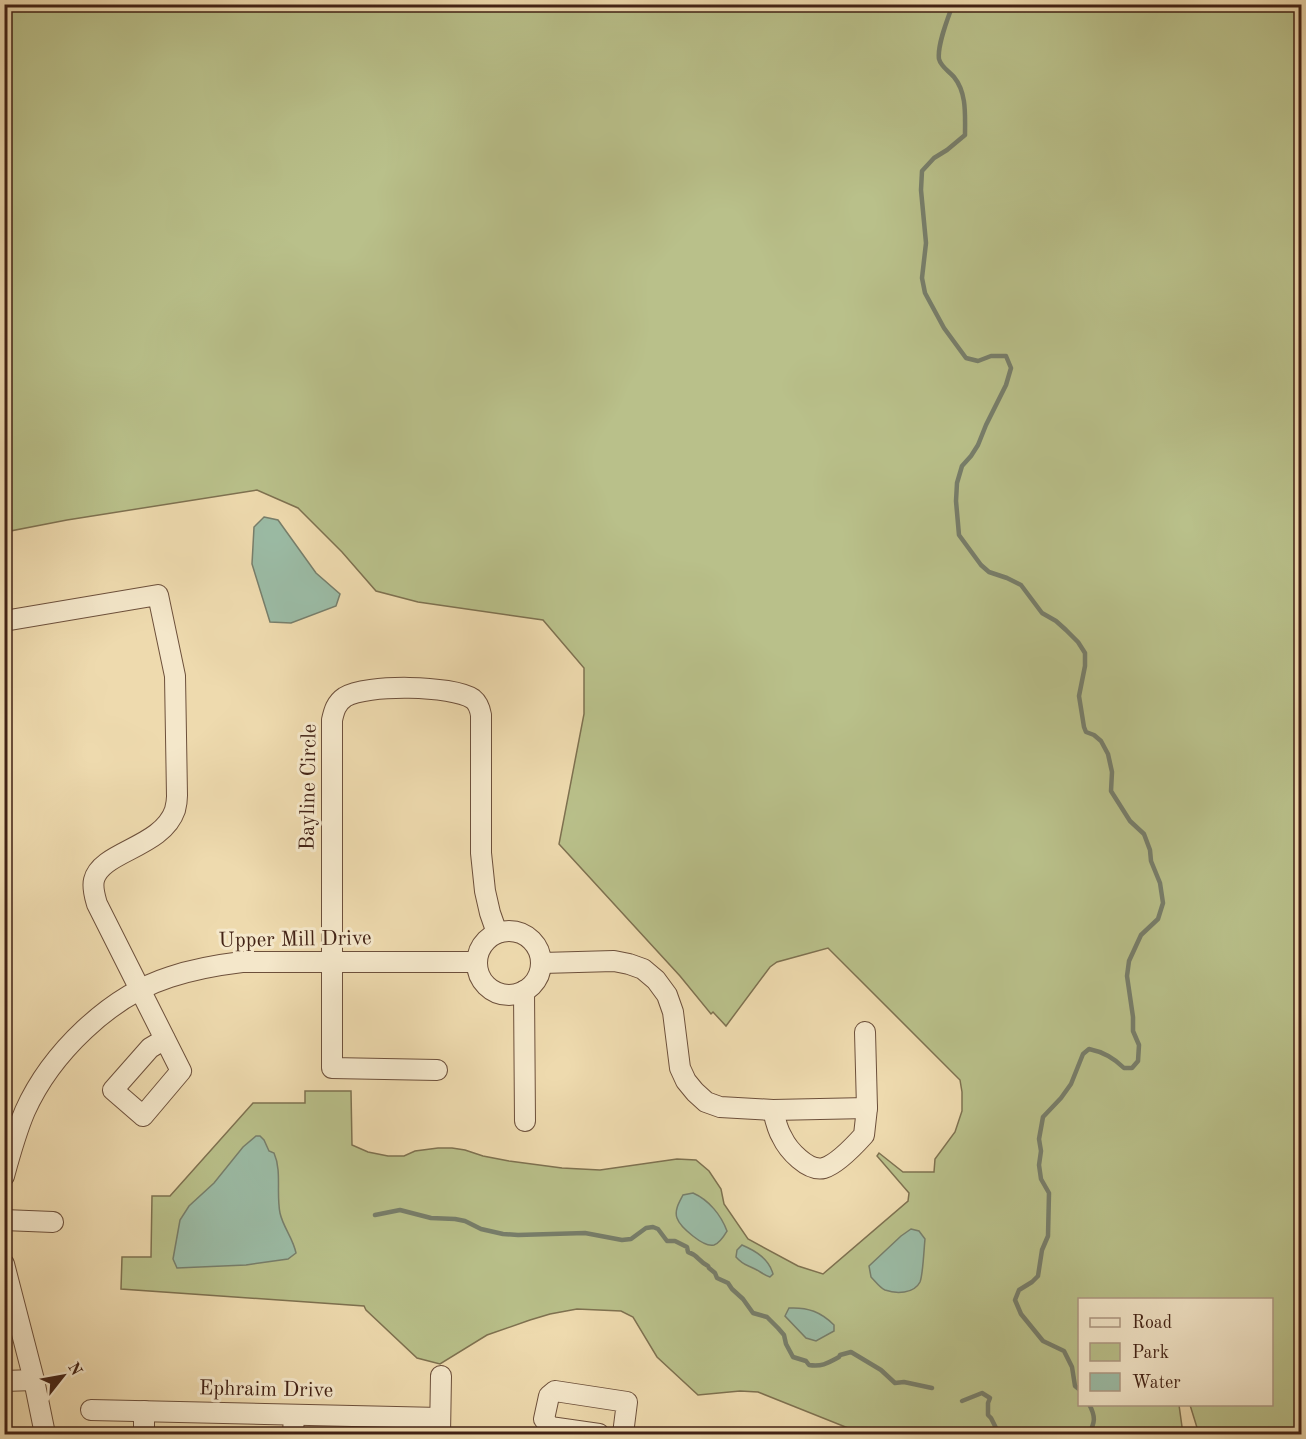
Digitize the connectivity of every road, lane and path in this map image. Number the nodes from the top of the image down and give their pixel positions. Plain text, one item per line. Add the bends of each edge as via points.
1 (4, 621) edge
2 (497, 933) junction
3 (332, 962) junction
4 (477, 962) junction
5 (542, 963) junction
6 (141, 989) junction
7 (524, 991) junction
8 (865, 1032) dead end
9 (165, 1039) dead end
10 (437, 1070) dead end
11 (867, 1108) junction
12 (772, 1110) junction
13 (525, 1121) dead end
14 (4, 1176) edge
15 (4, 1220) edge
16 (53, 1222) dead end
17 (4, 1264) edge
18 (441, 1376) dead end
19 (34, 1380) junction
20 (4, 1381) edge
21 (91, 1410) dead end
22 (144, 1411) junction
23 (294, 1414) junction
24 (440, 1426) edge
25 (45, 1434) edge
26 (144, 1434) edge
27 (293, 1434) edge
28 (599, 1434) edge
29 (623, 1434) edge

1 - 6 street via 158,595 175,676 175,811 158,833 101,868 93,891
2 - 3 street, Bayline Circle via 485,891 481,853 479,706 466,696 440,690 363,691 339,702 332,720
2 - 4 street via 483,944
2 - 5 street via 507,930 527,936 540,952
3 - 4 street, Upper Mill Drive
3 - 6 street, Upper Mill Drive via 242,962 206,967
3 - 10 street via 332,1068
4 - 7 street via 479,973 492,990 514,995
5 - 7 street via 537,980
5 - 12 street via 614,962 643,969 667,995 680,1068 695,1092 720,1107
6 - 9 street
6 - 14 street, Upper Mill Drive via 96,1019 46,1075 26,1110
7 - 13 street
8 - 11 street
11 - 12 street
11 - 12 street via 864,1135 823,1168 811,1168 802,1162 782,1139
15 - 16 street
17 - 19 street
18 - 24 street
19 - 20 street
19 - 25 street
21 - 22 street, Ephraim Drive
22 - 23 street, Ephraim Drive
22 - 26 street
23 - 24 street, Ephraim Drive
23 - 27 street
28 - 29 street via 550,1427 544,1419 549,1396 555,1392 627,1402

